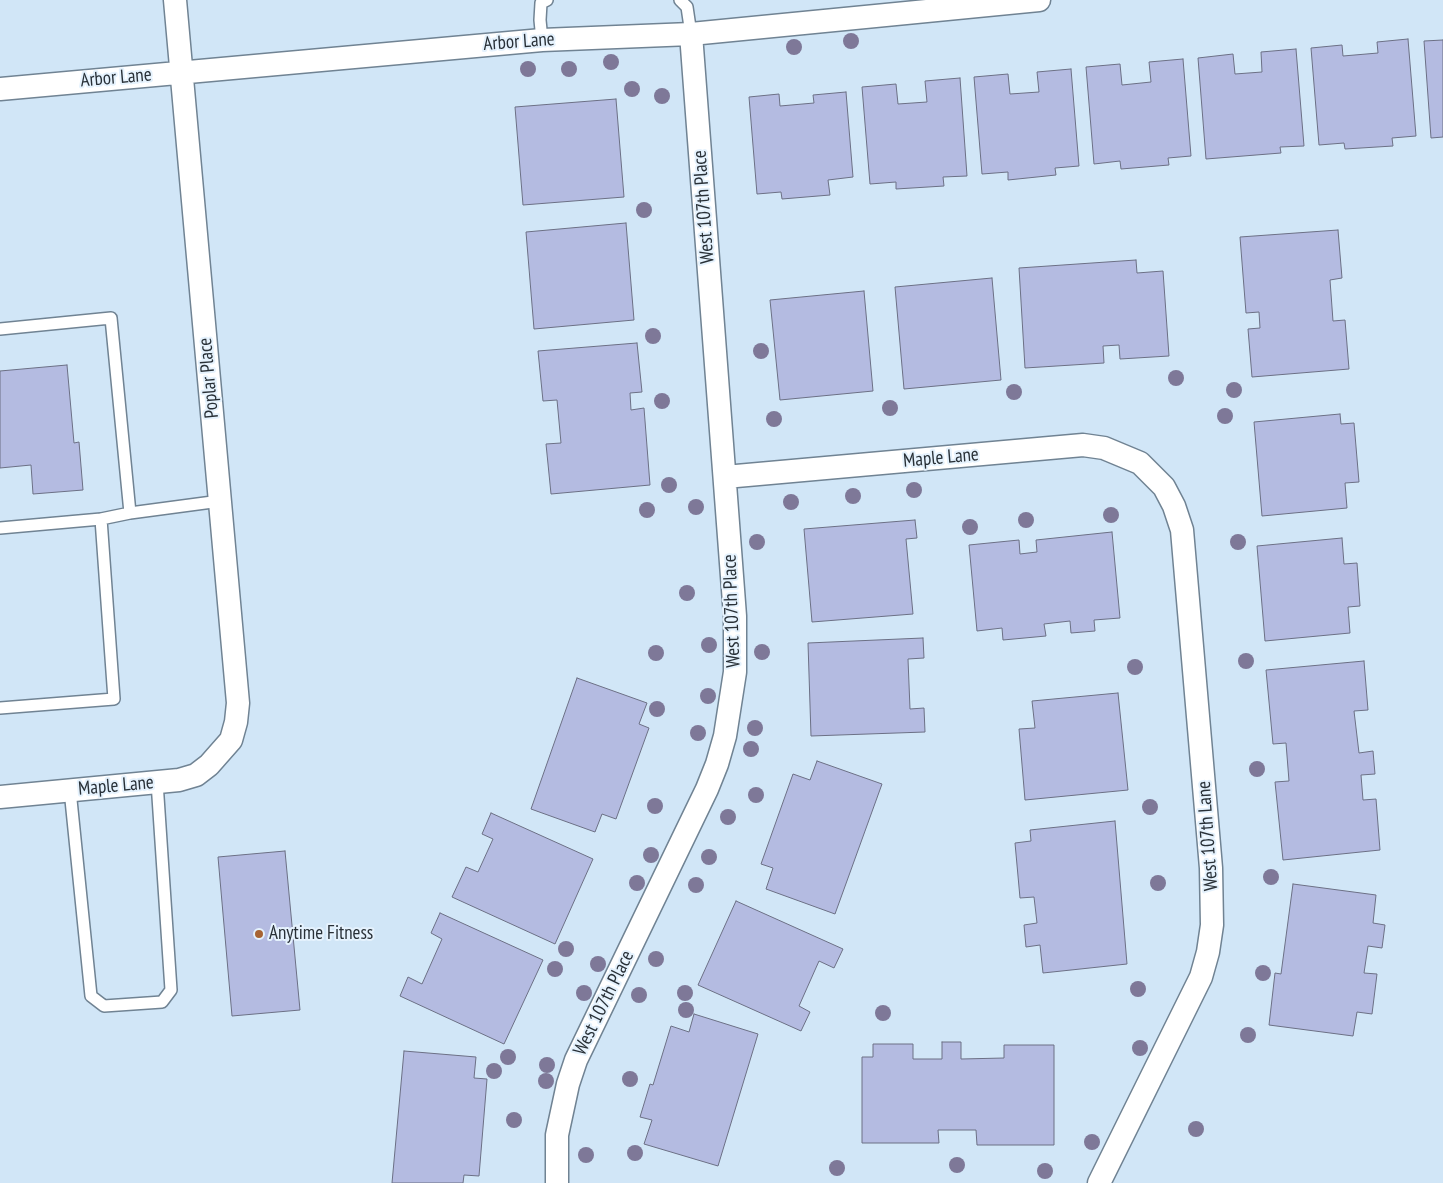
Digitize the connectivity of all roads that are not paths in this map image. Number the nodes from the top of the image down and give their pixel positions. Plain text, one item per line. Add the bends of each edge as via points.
1 (175, 0) edge
2 (680, 0) edge
3 (1039, 0) edge
4 (541, 1) edge
5 (691, 34) junction
6 (542, 40) junction
7 (181, 71) junction
8 (0, 89) edge
9 (0, 329) edge
10 (1151, 472) joint
11 (725, 477) junction
12 (220, 501) junction
13 (130, 513) junction
14 (101, 519) junction
15 (0, 528) edge
16 (0, 708) edge
17 (221, 751) joint
18 (157, 782) junction
19 (70, 790) junction
20 (0, 797) edge
21 (557, 1183) edge
22 (1099, 1183) edge

1 - 7 street, Poplar Place
2 - 5 lane via 687,7
3 - 5 street, Arbor Lane
4 - 6 lane
5 - 6 street, Arbor Lane
5 - 11 street, West 107th Place
6 - 7 street, Arbor Lane
7 - 8 street, Arbor Lane
7 - 12 street, Poplar Place
9 - 13 lane via 111,318
10 - 11 street, Maple Lane via 1140,463 1104,448 1083,445
10 - 22 street, West 107th Lane via 1171,500 1182,530 1211,868 1212,925 1201,977
11 - 21 street, West 107th Place via 736,643 725,736 708,789 576,1060 557,1135
12 - 13 lane
12 - 17 street, Poplar Place via 238,703 231,740
13 - 14 lane
14 - 15 lane
14 - 16 lane via 114,698
17 - 18 street, Maple Lane via 196,775
18 - 19 street, Maple Lane
18 - 19 lane via 171,990 162,1002 104,1006 91,996
19 - 20 street, Maple Lane

